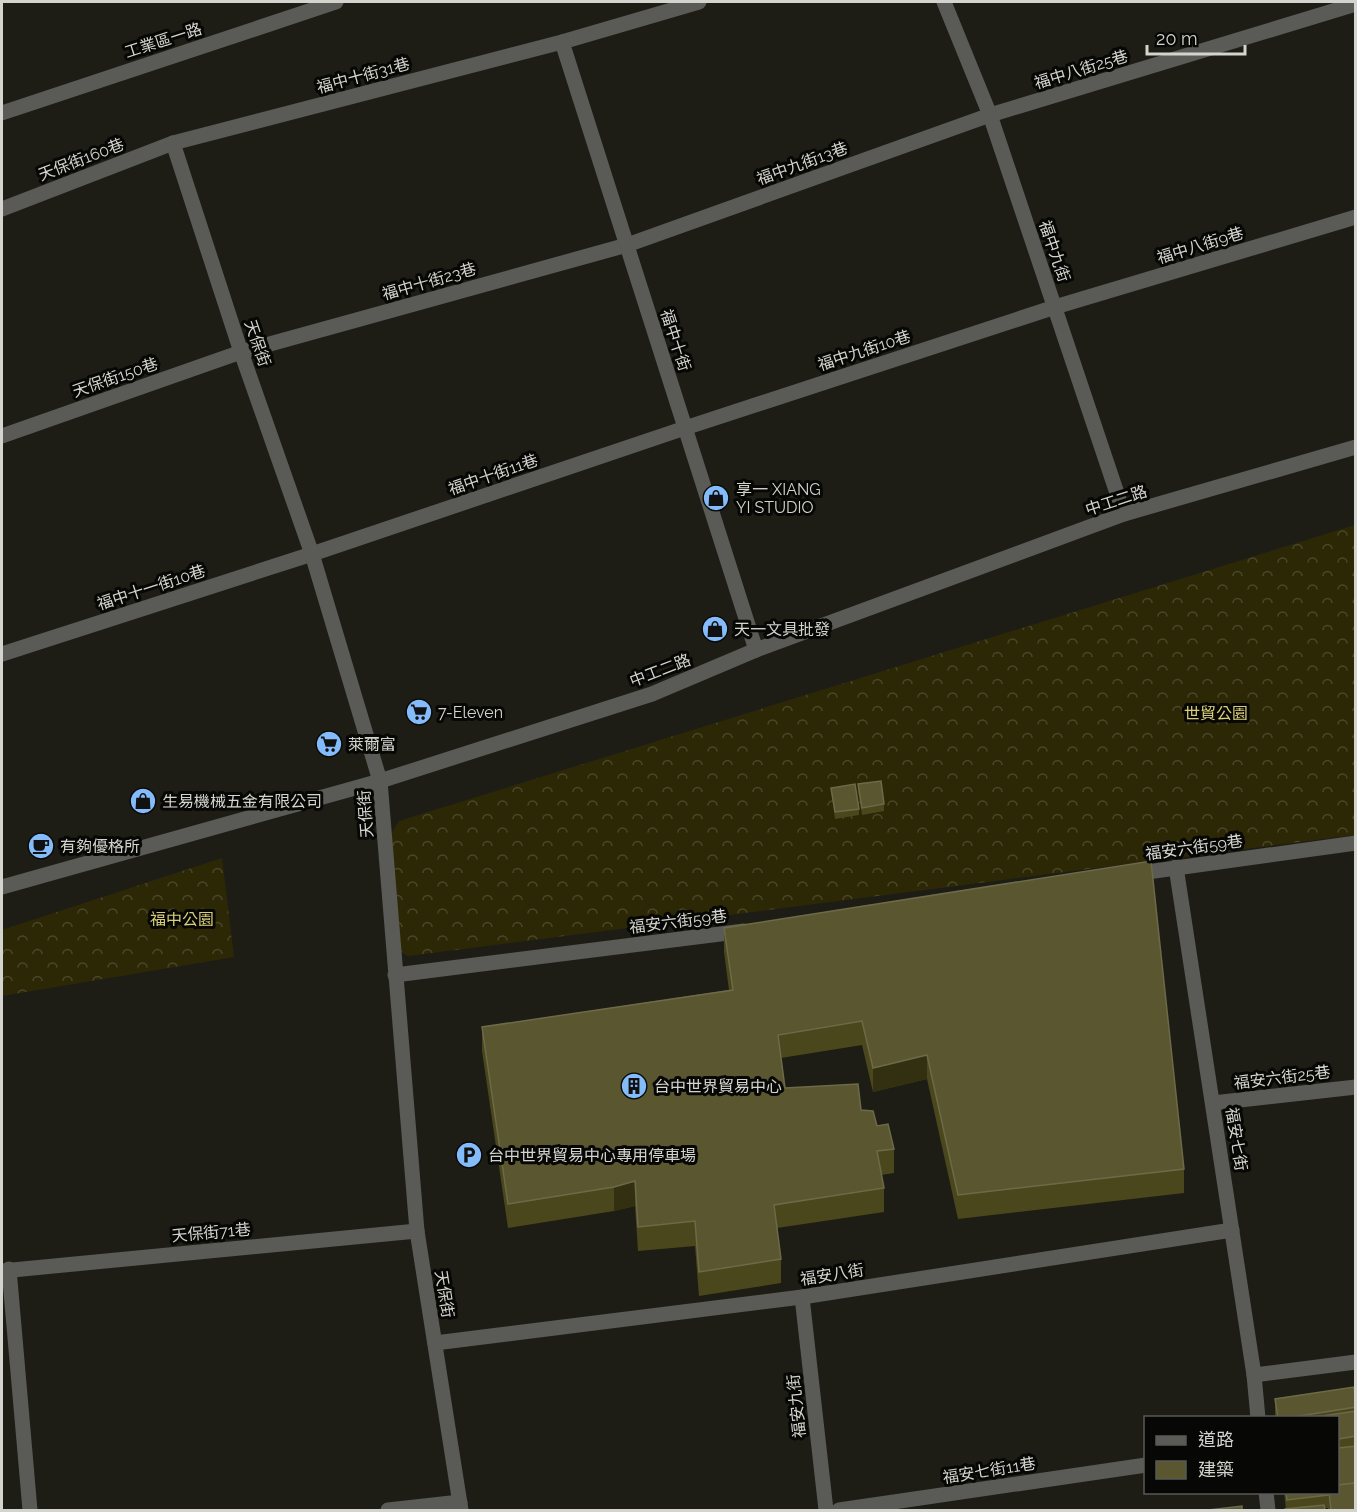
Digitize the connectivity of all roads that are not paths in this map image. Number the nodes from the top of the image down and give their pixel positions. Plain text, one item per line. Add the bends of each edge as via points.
1 (336, 2) edge
2 (699, 2) edge
3 (944, 2) edge
4 (1356, 4) edge
5 (562, 42) junction
6 (2, 113) edge
7 (990, 116) junction
8 (173, 143) junction
9 (2, 209) edge
10 (1356, 217) edge
11 (627, 245) junction
12 (1055, 307) junction
13 (241, 352) junction
14 (685, 428) junction
15 (2, 436) edge
16 (1356, 447) edge
17 (1124, 514) junction
18 (312, 554) junction
19 (756, 650) junction
20 (2, 654) edge
21 (380, 781) junction
22 (1356, 843) edge
23 (1176, 867) junction
24 (1118, 876) edge
25 (2, 887) edge
26 (758, 929) edge
27 (395, 975) junction
28 (1356, 1087) edge
29 (1213, 1103) junction
30 (1232, 1230) junction
31 (417, 1231) junction
32 (5, 1270) edge
33 (802, 1297) junction
34 (435, 1342) junction
35 (1356, 1362) edge
36 (1254, 1375) junction
37 (1258, 1416) edge
38 (1144, 1465) edge
39 (1266, 1494) edge
40 (460, 1506) edge
41 (30, 1510) edge
42 (388, 1510) edge
43 (826, 1510) edge
44 (839, 1510) edge
45 (1268, 1510) edge

1 - 6 street, 工業區一路
2 - 5 street, 福中十街31巷
3 - 7 street, 福中九街
4 - 7 street, 福中八街25巷
5 - 8 street, 福中十街31巷
5 - 11 street, 福中十街
7 - 11 street, 福中九街13巷
7 - 12 street, 福中九街
8 - 9 street, 天保街160巷
8 - 13 street, 天保街
10 - 12 street, 福中八街9巷
11 - 13 street, 福中十街23巷
11 - 14 street, 福中十街
12 - 14 street, 福中九街10巷
12 - 17 street, 福中九街
13 - 15 street, 天保街150巷
13 - 18 street, 天保街
14 - 18 street, 福中十街11巷
14 - 19 street, 福中十街
16 - 17 street, 中工二路
17 - 19 street, 中工二路
18 - 20 street, 福中十一街10巷
18 - 21 street, 天保街
19 - 21 street, 中工二路 via 652,694
21 - 25 street, 中工二路
21 - 27 street, 天保街
22 - 23 street, 福安六街59巷
23 - 24 street, 福安六街59巷
23 - 29 street, 福安七街
26 - 27 street, 福安六街59巷
27 - 31 street, 天保街
28 - 29 street, 福安六街25巷
29 - 30 street, 福安七街
30 - 33 street, 福安八街
30 - 36 street, 福安七街
31 - 32 street, 天保街71巷
31 - 34 street, 天保街
32 - 41 street
33 - 34 street, 福安八街
33 - 43 street, 福安九街
34 - 40 street, 天保街
35 - 36 street
36 - 37 street, 福安七街
38 - 44 street, 福安七街11巷
39 - 45 street
40 - 42 street

